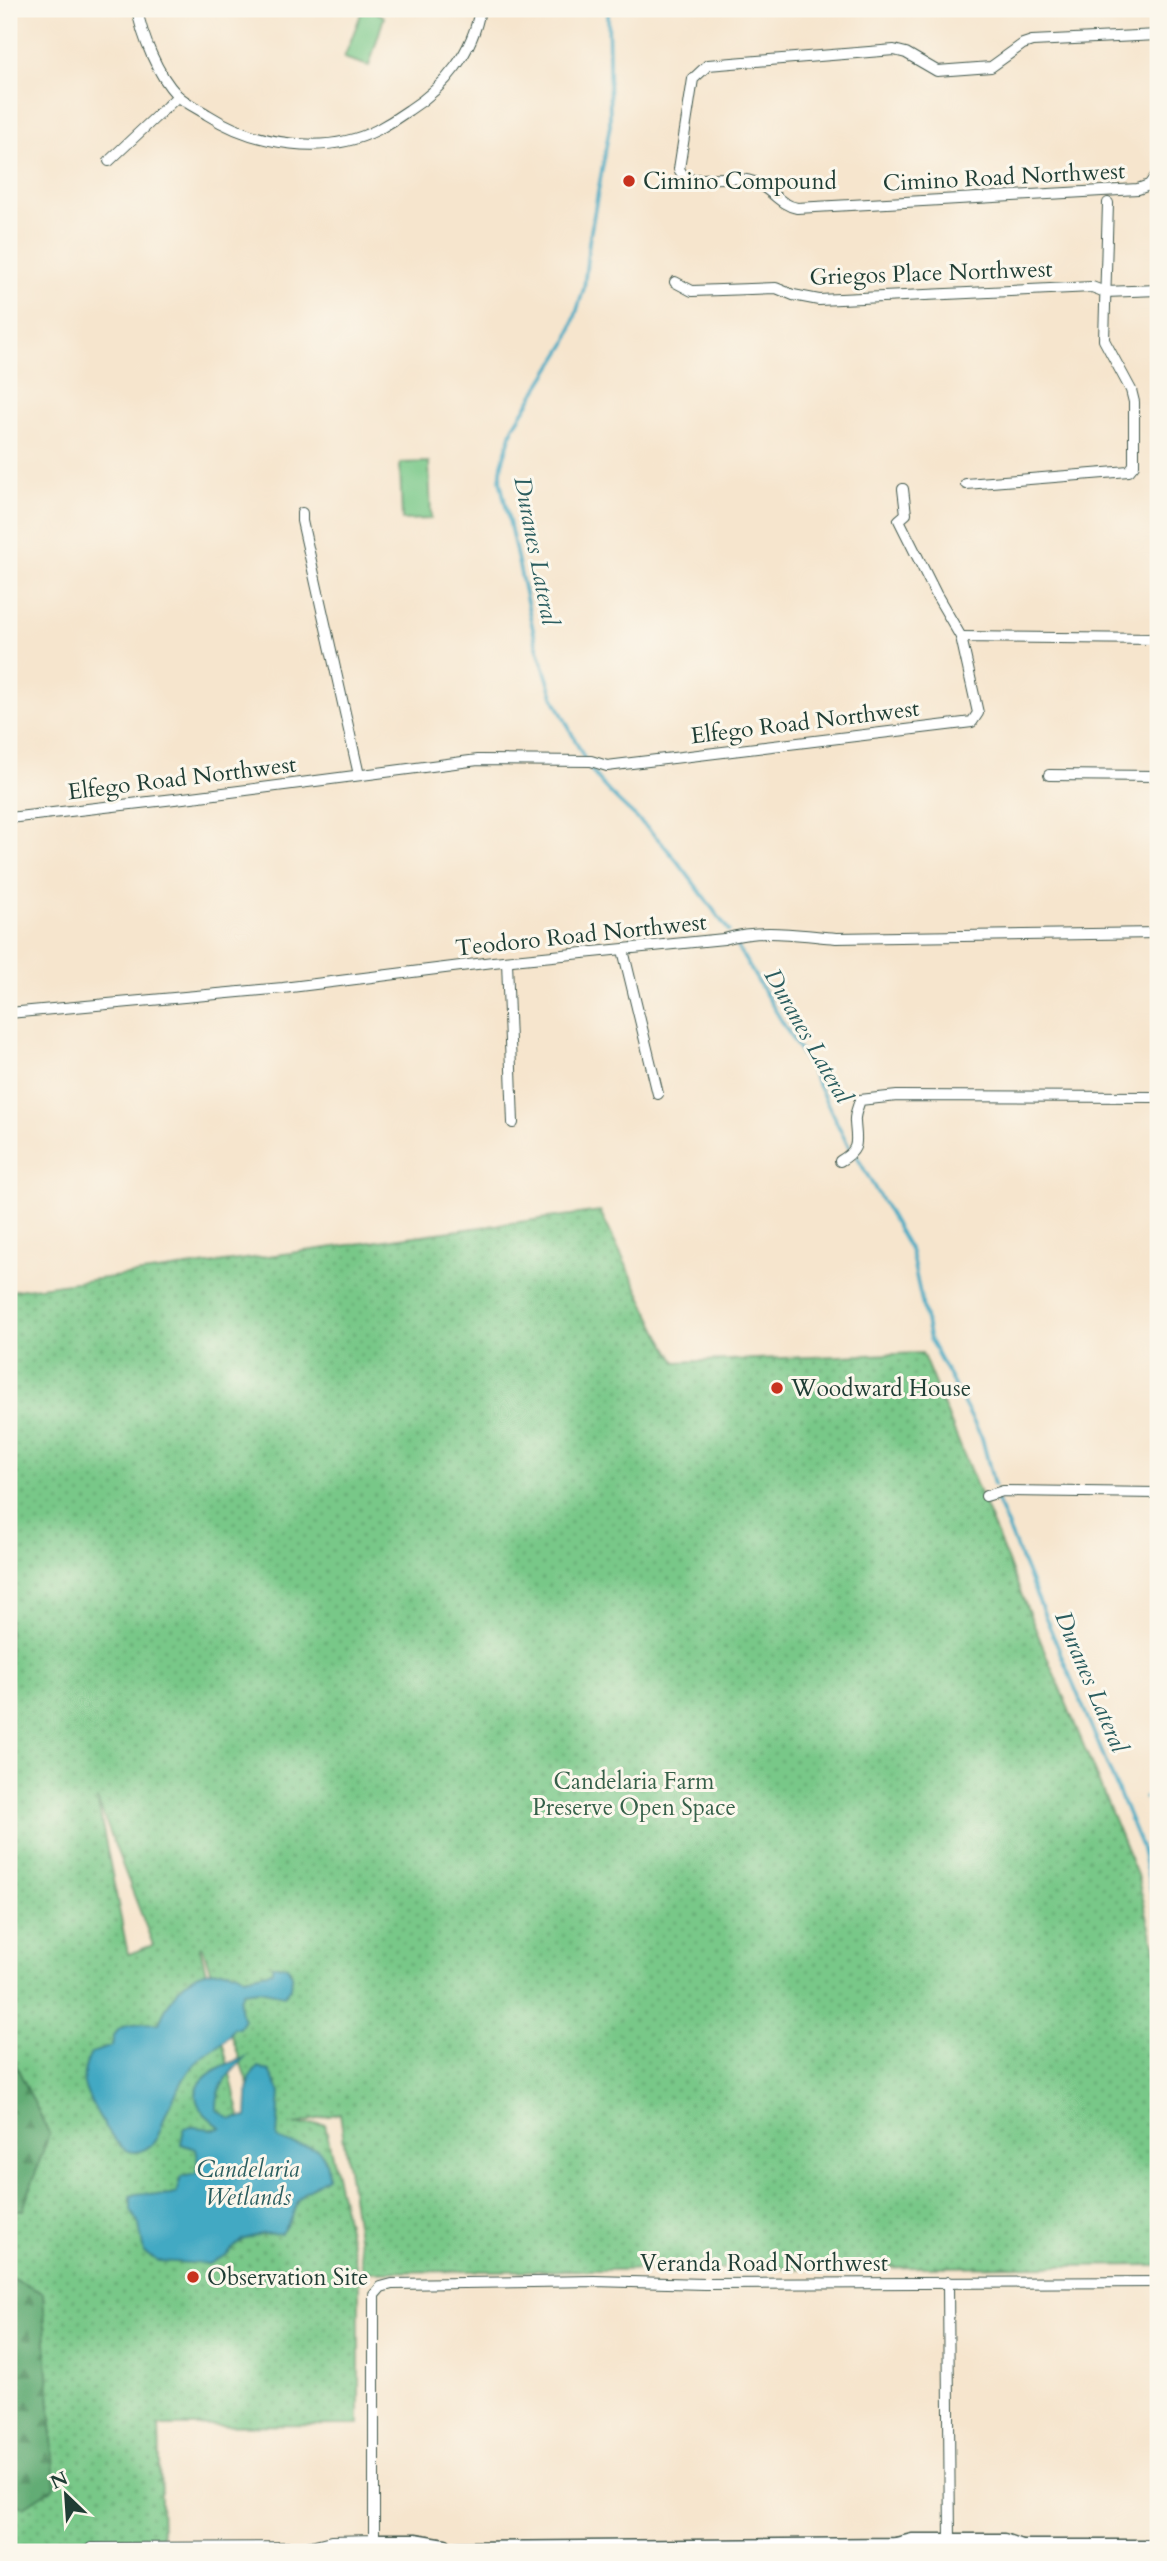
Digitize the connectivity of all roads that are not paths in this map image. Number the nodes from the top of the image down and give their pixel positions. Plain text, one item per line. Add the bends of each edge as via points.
1 (137, 9) edge
2 (481, 9) edge
3 (1158, 35) edge
4 (178, 96) junction
5 (109, 161) dead end
6 (1158, 173) edge
7 (1108, 203) dead end
8 (676, 282) dead end
9 (1158, 290) edge
10 (1105, 292) junction
11 (966, 484) dead end
12 (903, 489) dead end
13 (302, 513) dead end
14 (961, 636) junction
15 (1158, 639) edge
16 (359, 775) junction
17 (1049, 775) dead end
18 (1158, 776) edge
19 (9, 818) edge
20 (1158, 933) edge
21 (623, 950) junction
22 (507, 961) junction
23 (9, 1013) edge
24 (658, 1094) dead end
25 (1158, 1097) edge
26 (513, 1123) dead end
27 (840, 1161) dead end
28 (1158, 1493) edge
29 (986, 1496) dead end
30 (948, 2282) junction
31 (1158, 2282) edge
32 (374, 2546) edge
33 (1158, 2546) edge
34 (91, 2547) dead end
35 (307, 2547) junction
36 (460, 2548) junction
37 (950, 2548) edge
38 (1067, 2549) edge
39 (1125, 2549) edge
40 (342, 2552) edge
41 (418, 2552) edge

1 - 4 street via 155,60
2 - 4 street via 457,67 426,100 376,131 344,141 304,144 259,139
3 - 6 street, Cimino Road Northwest via 1032,41 991,67 937,71 894,50 708,65 693,79 679,169 686,180 756,182 787,206 797,208 1138,189 1149,185
4 - 5 street
7 - 10 street
8 - 10 street, Griegos Place Northwest via 692,290 776,288 819,300 1092,287
9 - 10 street, Griegos Place Northwest
10 - 11 street via 1104,340 1134,402 1134,465 1129,471
12 - 14 street via 906,514 899,520
13 - 16 street
14 - 15 street
14 - 16 street, Elfego Road Northwest via 978,712 972,722 607,766 591,761 478,760
16 - 19 street, Elfego Road Northwest
17 - 18 street
20 - 21 street, Teodoro Road Northwest via 836,938 790,932
21 - 22 street, Teodoro Road Northwest
21 - 24 street
22 - 23 street, Teodoro Road Northwest via 283,988
22 - 26 street
25 - 27 street via 897,1096 860,1100 854,1119 858,1138
28 - 29 street via 1003,1491
30 - 31 street, Veranda Road Northwest
30 - 32 street, Veranda Road Northwest via 594,2281 381,2287 374,2295
30 - 37 street
32 - 35 street via 331,2541
32 - 36 street via 415,2540
33 - 39 street
34 - 35 street
35 - 40 street
36 - 37 street via 897,2544 912,2540
36 - 41 street
37 - 38 street via 1004,2540 1021,2546
38 - 39 street

